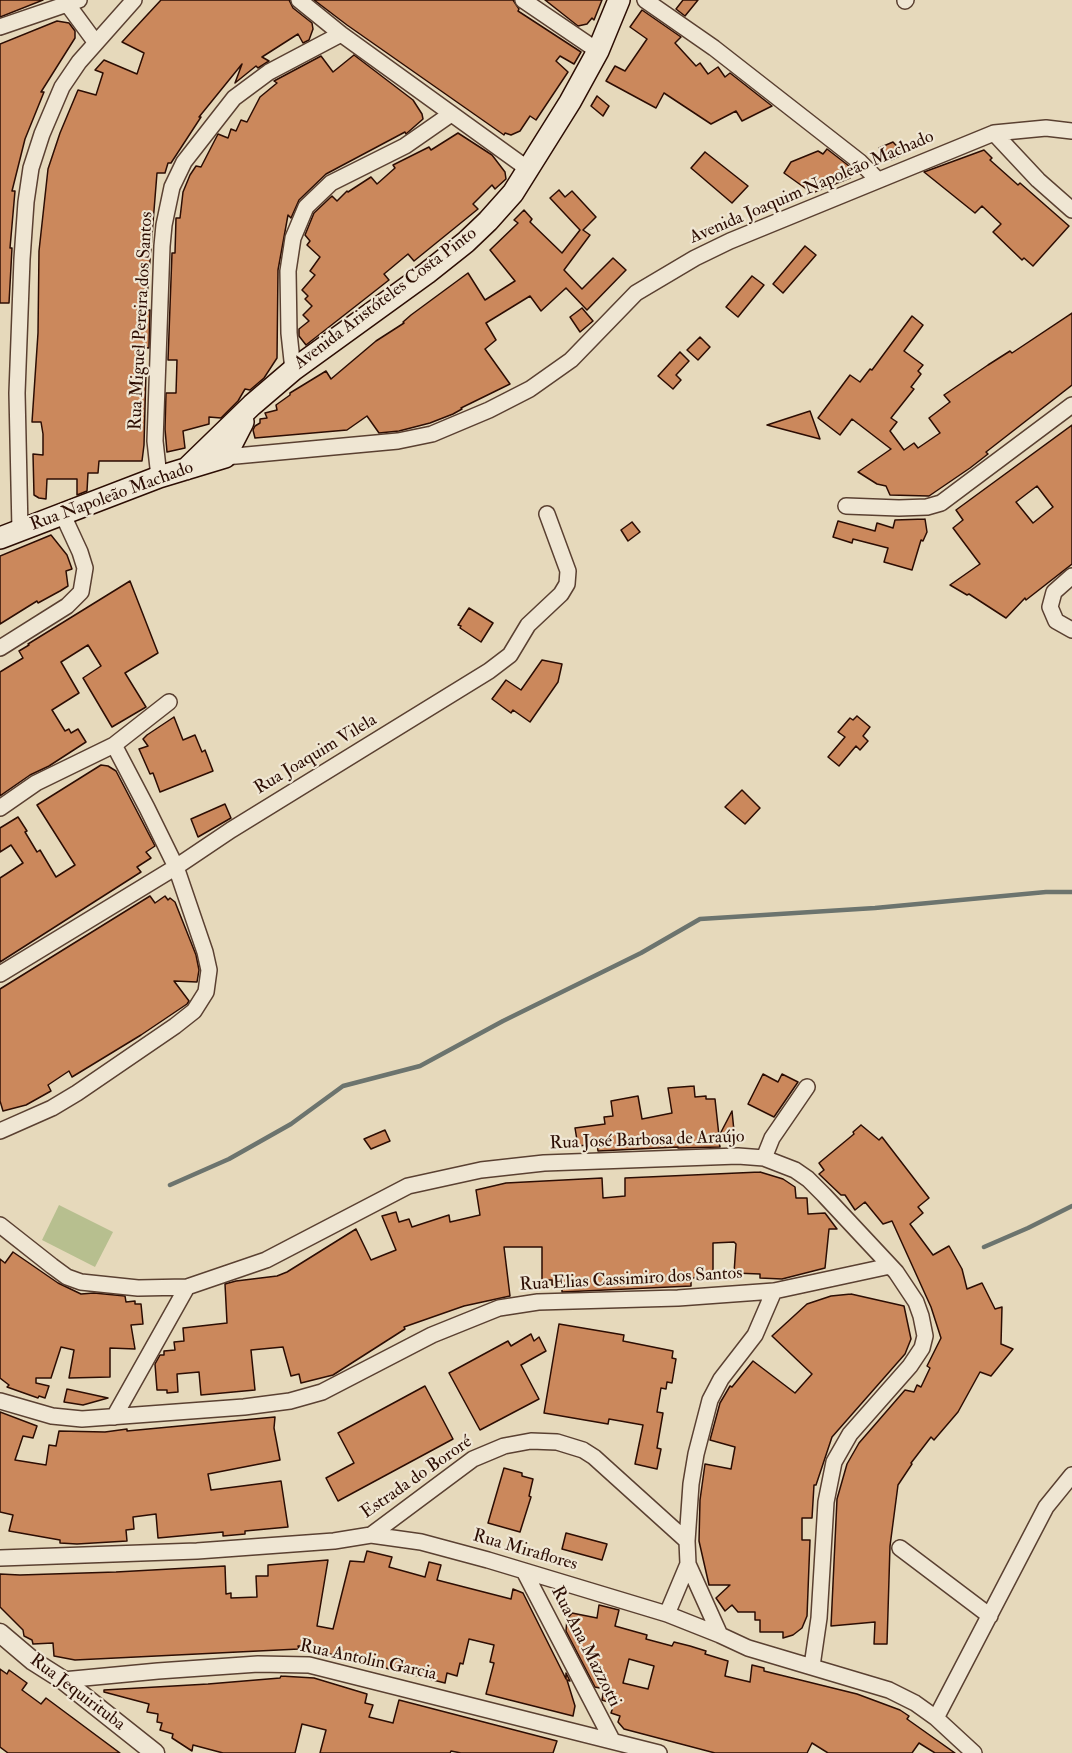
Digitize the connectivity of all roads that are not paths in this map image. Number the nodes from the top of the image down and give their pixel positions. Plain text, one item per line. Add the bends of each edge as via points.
1 (134, 0) edge
2 (299, 0) edge
3 (523, 0) edge
4 (619, 0) edge
5 (645, 0) edge
6 (74, 2) edge
7 (0, 27) edge
8 (342, 34) junction
9 (96, 43) junction
10 (598, 51) junction
11 (451, 114) junction
12 (1072, 131) edge
13 (994, 133) junction
14 (528, 169) junction
15 (877, 179) junction
16 (1072, 210) edge
17 (293, 370) junction
18 (252, 405) junction
19 (1072, 405) edge
20 (225, 457) junction
21 (186, 469) junction
22 (159, 477) junction
23 (846, 506) dead end
24 (62, 513) junction
25 (547, 514) dead end
26 (20, 530) junction
27 (0, 538) edge
28 (1072, 576) edge
29 (1072, 630) edge
30 (0, 648) edge
31 (170, 702) dead end
32 (114, 745) junction
33 (0, 807) edge
34 (176, 867) junction
35 (0, 974) edge
36 (807, 1087) dead end
37 (0, 1131) edge
38 (764, 1158) junction
39 (0, 1226) edge
40 (890, 1266) junction
41 (187, 1287) junction
42 (774, 1291) junction
43 (0, 1401) edge
44 (114, 1417) junction
45 (1072, 1475) edge
46 (371, 1535) junction
47 (687, 1541) junction
48 (900, 1548) dead end
49 (0, 1558) edge
50 (688, 1564) junction
51 (524, 1571) junction
52 (667, 1614) junction
53 (990, 1616) junction
54 (0, 1633) edge
55 (720, 1635) junction
56 (812, 1666) junction
57 (63, 1680) junction
58 (936, 1718) junction
59 (612, 1740) junction
60 (155, 1753) edge
61 (659, 1753) edge
62 (974, 1753) edge

1 - 9 street
2 - 8 street
3 - 10 street
4 - 10 main road, Avenida Aristóteles Costa Pinto
5 - 15 street via 714,48
6 - 7 street
6 - 9 street
8 - 11 street
8 - 22 street, Rua Miguel Pereira dos Santos via 269,72 234,98 184,162 172,187 162,246 155,441
9 - 26 street via 62,87 42,134 27,191 17,393
10 - 14 main road, Avenida Aristóteles Costa Pinto
11 - 14 street
11 - 17 street via 405,146 331,183 306,207 292,238 288,271
12 - 13 street, Avenida Joaquim Napoleão Machado via 1046,128
13 - 15 street, Avenida Joaquim Napoleão Machado
13 - 16 street
14 - 17 main road, Avenida Aristóteles Costa Pinto via 513,193 466,242
15 - 20 street, Avenida Joaquim Napoleão Machado via 730,241 680,267 636,293 571,360 530,389 470,418 432,434 398,441
17 - 18 main road, Avenida Aristóteles Costa Pinto
18 - 20 main road, Avenida Aristóteles Costa Pinto
18 - 21 main road, Avenida Aristóteles Costa Pinto
19 - 23 street via 941,503 899,508
20 - 21 main road, Rua Napoleão Machado
21 - 22 main road, Rua Napoleão Machado
22 - 24 main road, Rua Napoleão Machado
24 - 26 main road, Rua Napoleão Machado
24 - 30 street via 85,568 81,592 67,606
25 - 34 street, Rua Joaquim Vilela via 568,571 567,584 528,625 510,655
26 - 27 main road, Rua Napoleão Machado
28 - 29 street via 1054,592 1050,602 1052,616
31 - 32 street
32 - 33 street via 36,783
32 - 34 street
34 - 35 street, Rua Joaquim Vilela
34 - 37 street via 209,970 201,1002 175,1026 77,1093
36 - 38 street via 772,1138
38 - 40 street, Rua José Barbosa de Araújo via 808,1179
38 - 41 street, Rua José Barbosa de Araújo via 705,1156 544,1163 445,1177 408,1186 266,1260
39 - 41 street, Rua José Barbosa de Araújo via 67,1277 81,1282 138,1288
40 - 42 street, Rua Elias Cassimiro dos Santos
40 - 56 street, Rua José Barbosa de Araújo via 916,1302 924,1342 910,1366 850,1434 834,1462 824,1521 819,1618
41 - 44 street
42 - 44 street, Rua Elias Cassimiro dos Santos via 538,1302 499,1308 432,1335 309,1397 244,1407
42 - 47 street via 754,1335 710,1400 693,1474
43 - 44 street, Rua Elias Cassimiro dos Santos via 52,1416
45 - 53 street via 1046,1507
46 - 47 street, Estrada do Bororé via 473,1459 504,1446 546,1440 594,1457
46 - 49 street, Estrada do Bororé via 197,1551
46 - 51 street, Rua Miraflores via 421,1542
47 - 50 street
48 - 53 street
50 - 52 street
50 - 55 street
51 - 52 street, Rua Miraflores
51 - 59 street, Rua Ana Mazzotti
52 - 55 street, Rua Miraflores
53 - 58 street
54 - 57 street, Rua Jequirituba
55 - 56 street via 748,1648
56 - 58 street via 889,1690
57 - 59 street, Rua Antolin Garcia via 299,1664
57 - 60 street, Rua Jequirituba
58 - 62 street
59 - 61 street, Rua Antolin Garcia

